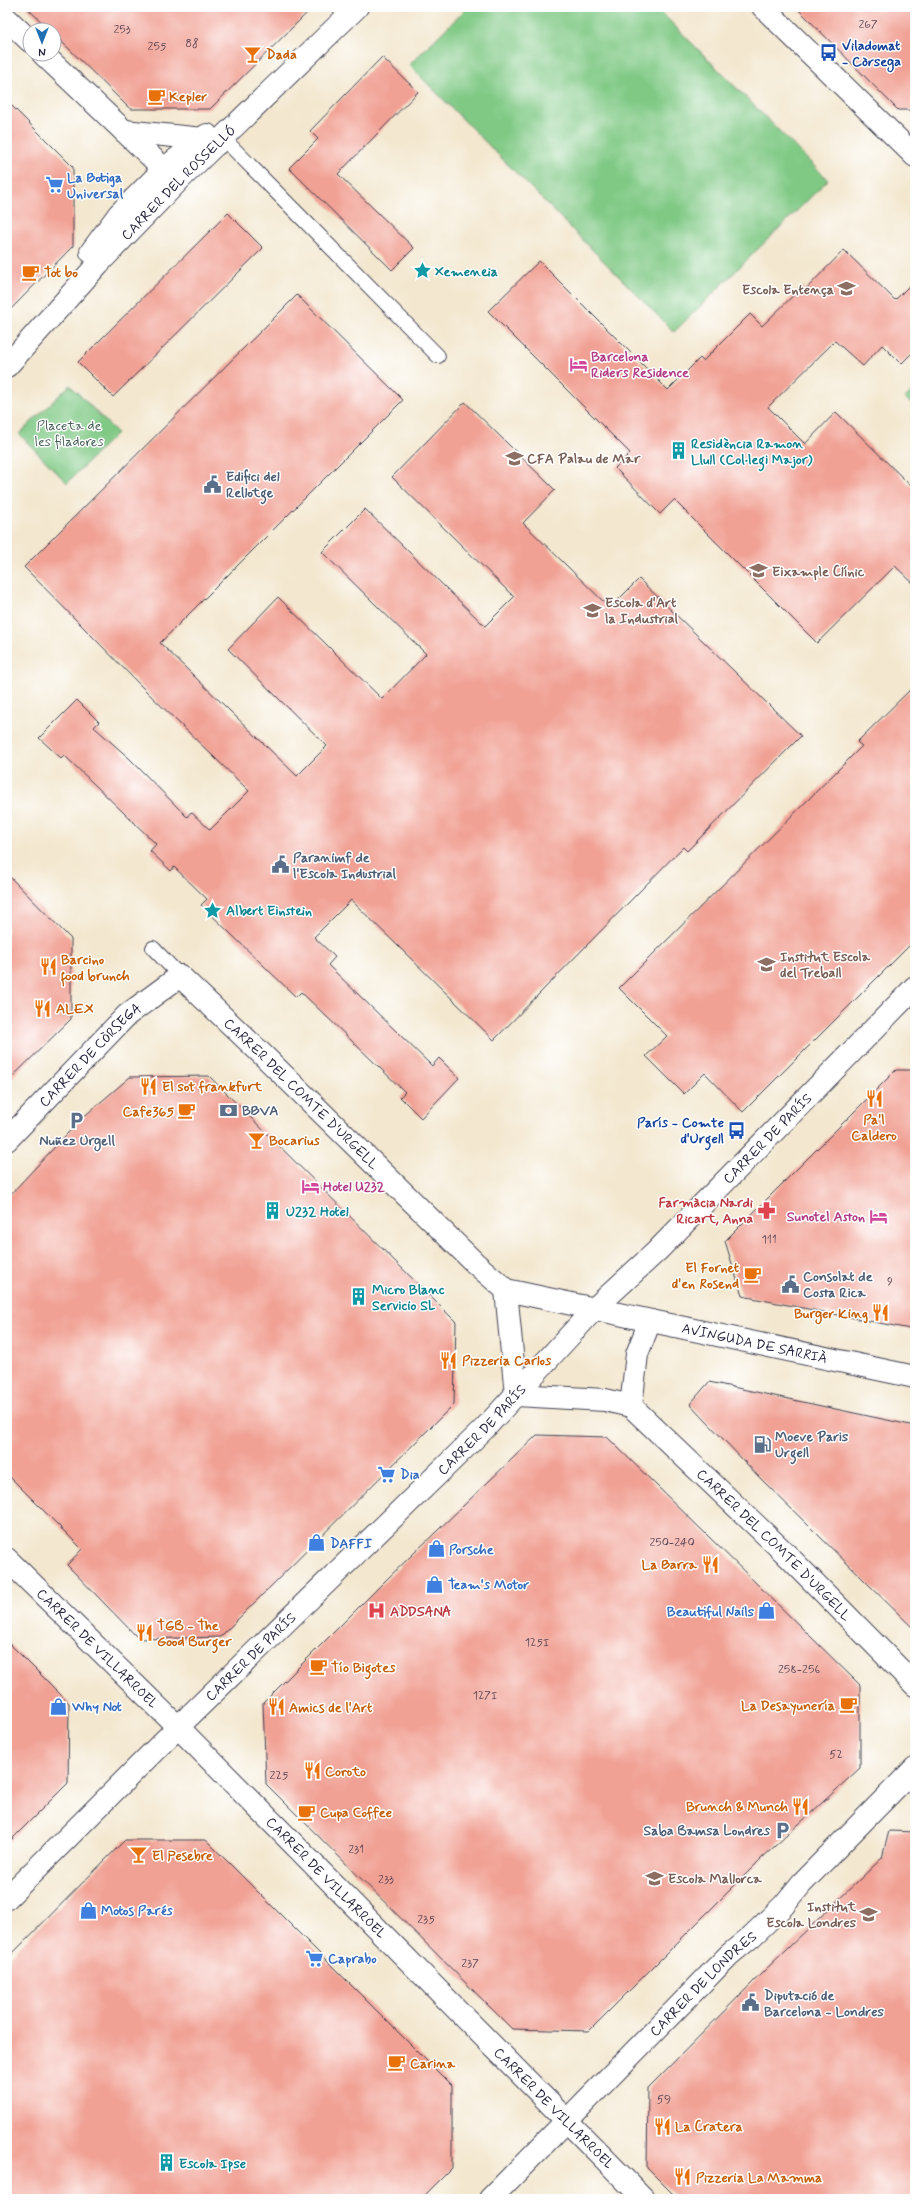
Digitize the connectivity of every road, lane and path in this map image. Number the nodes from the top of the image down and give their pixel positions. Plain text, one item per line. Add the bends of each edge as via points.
1 (357, 7) edge
2 (763, 7) edge
3 (7, 19) edge
4 (22, 33) edge
5 (51, 62) edge
6 (232, 116) dead end
7 (124, 131) junction
8 (214, 140) junction
9 (915, 156) edge
10 (164, 169) junction
11 (91, 252) dead end
12 (438, 356) dead end
13 (7, 366) edge
14 (153, 948) dead end
15 (180, 976) junction
16 (915, 987) edge
17 (7, 1140) edge
18 (506, 1290) junction
19 (595, 1308) junction
20 (650, 1321) junction
21 (915, 1377) edge
22 (516, 1395) junction
23 (631, 1406) junction
24 (7, 1559) edge
25 (915, 1685) edge
26 (178, 1727) junction
27 (915, 1768) edge
28 (7, 1898) edge
29 (567, 2121) junction
30 (490, 2199) edge
31 (644, 2199) edge

1 - 8 street, CARRER DEL ROSSELLÓ
2 - 9 street
3 - 4 street
5 - 7 street
6 - 8 street
7 - 8 street
7 - 10 street
8 - 10 street
8 - 12 lane
8 - 13 street, CARRER DEL ROSSELLÓ
10 - 11 street via 120,214
14 - 15 lane, CARRER DEL COMTE D'URGELL
15 - 17 street, CARRER DE CÒRSEGA via 127,1015
15 - 18 street, CARRER DEL COMTE D'URGELL via 476,1264
16 - 19 street, CARRER DE PARÍS via 657,1251
18 - 19 street, CARRER DEL COMTE D'URGELL
18 - 22 street
19 - 20 street, AVINGUDA DE SARRIÀ
19 - 22 street, CARRER DE PARÍS
20 - 21 street, AVINGUDA DE SARRIÀ
20 - 23 street via 637,1354
22 - 23 street via 605,1400
22 - 26 street, CARRER DE PARÍS
23 - 25 street, CARRER DEL COMTE D'URGELL via 785,1553
24 - 26 street, CARRER DE VILLARROEL
26 - 28 street, CARRER DE PARÍS
26 - 29 street, CARRER DE VILLARROEL
27 - 29 street, CARRER DE LONDRES via 802,1883 784,1905 729,1955
29 - 30 street, CARRER DE LONDRES
29 - 31 street, CARRER DE VILLARROEL

